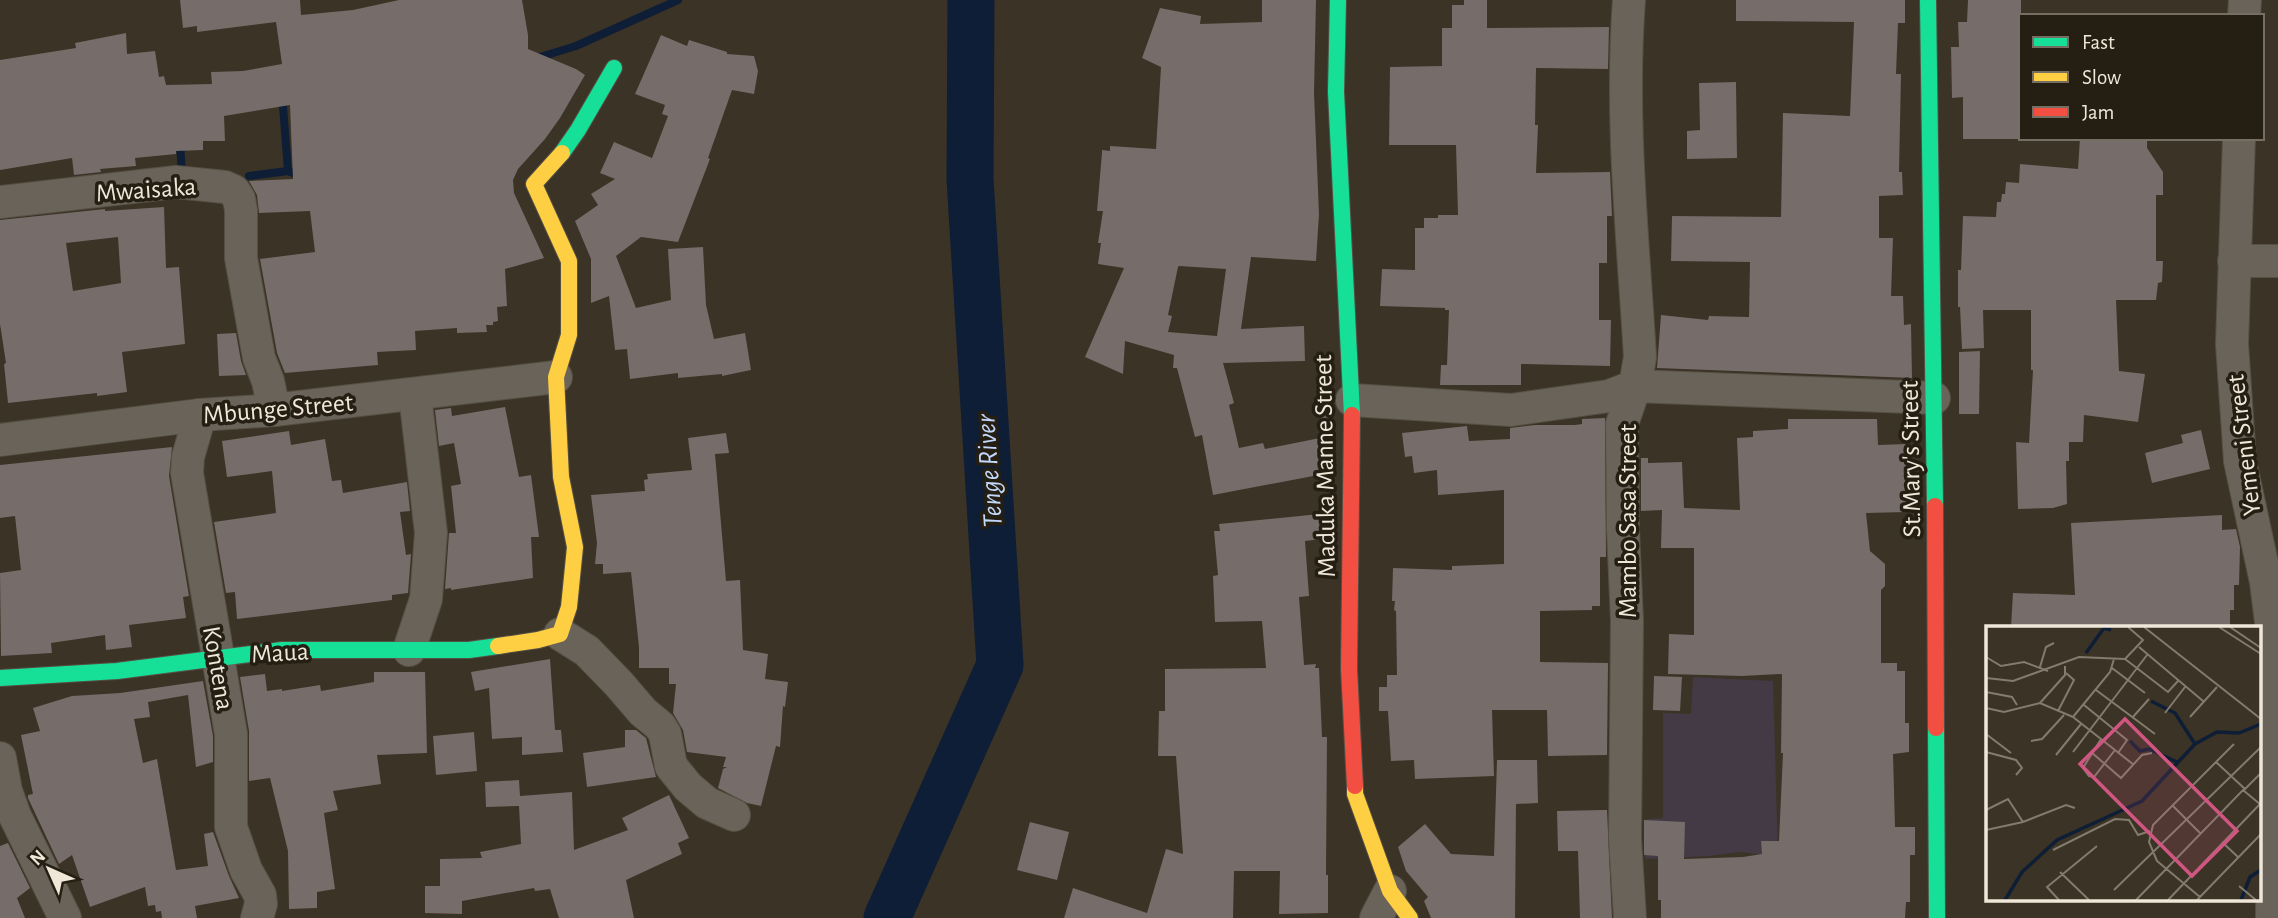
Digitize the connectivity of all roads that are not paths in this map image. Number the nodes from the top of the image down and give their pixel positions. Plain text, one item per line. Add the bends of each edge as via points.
1 (1338, 0) edge
2 (1629, 0) edge
3 (1928, 0) edge
4 (614, 68) dead end
5 (2239, 140) edge
6 (0, 202) edge
7 (2234, 261) junction
8 (2278, 261) edge
9 (556, 377) junction
10 (1635, 386) junction
11 (415, 395) junction
12 (1934, 398) junction
13 (1352, 400) junction
14 (274, 410) junction
15 (200, 415) junction
16 (0, 440) edge
17 (560, 634) junction
18 (409, 650) junction
19 (217, 657) junction
20 (0, 678) edge
21 (0, 758) edge
22 (734, 815) dead end
23 (1383, 905) edge
24 (65, 918) edge
25 (257, 918) edge
26 (1410, 918) edge
27 (1630, 918) edge
28 (1937, 918) edge
29 (2272, 918) edge

1 - 13 street, Maduka Manne Street via 1336,92
2 - 10 street, Mambo Sasa Street via 1625,50 1628,171 1640,357
3 - 12 street, St.Mary's Street
4 - 9 street via 578,130 535,182 569,261 569,335
5 - 7 street, Yemeni Street
6 - 14 street, Mwaisaka via 176,182 234,191 242,210 242,258
7 - 8 street
7 - 29 street, Yemeni Street via 2232,344 2240,461 2266,582 2274,646
9 - 11 street, Mbunge Street
9 - 17 street via 561,477 575,547 569,607
10 - 12 street
10 - 13 street via 1609,396 1511,410
10 - 27 street, Mambo Sasa Street via 1622,424 1627,621 1625,839
11 - 14 street, Mbunge Street
11 - 18 street via 430,533 426,599
12 - 28 street, St.Mary's Street
13 - 23 street, Maduka Manne Street via 1349,669 1355,794
14 - 15 street, Mbunge Street
15 - 16 street, Mbunge Street
15 - 19 street, Kontena via 187,473
17 - 18 street, Maua via 469,650
17 - 22 street via 587,651 660,726 671,766 688,787 707,803
18 - 19 street, Maua via 282,650
19 - 20 street, Maua via 117,671
19 - 25 street, Kontena via 231,734 231,827 260,895
21 - 24 street via 15,816
23 - 26 street, Maduka Manne Street

